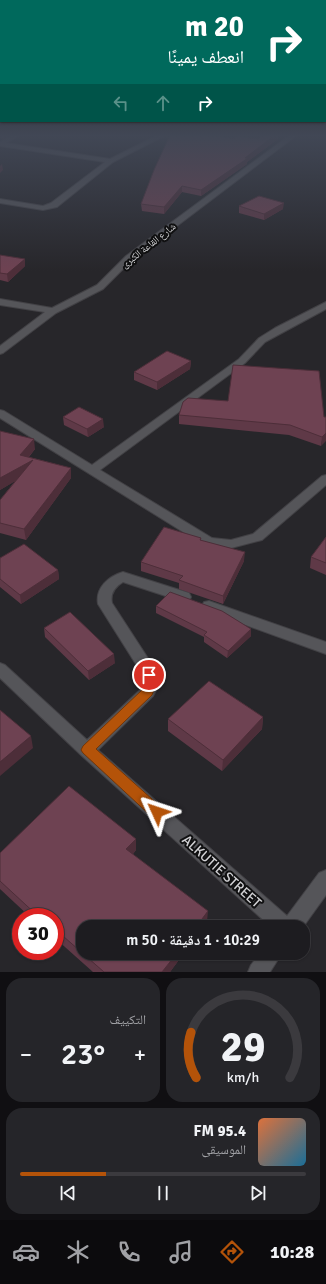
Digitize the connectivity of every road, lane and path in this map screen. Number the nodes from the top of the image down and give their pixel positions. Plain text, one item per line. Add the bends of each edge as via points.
1 (86, 180) edge
2 (233, 180) edge
3 (0, 201) edge
4 (0, 302) edge
5 (326, 305) edge
6 (53, 311) junction
7 (0, 351) edge
8 (0, 413) edge
9 (92, 470) junction
10 (326, 479) edge
11 (326, 648) edge
12 (0, 669) edge
13 (87, 750) junction
14 (326, 879) edge
15 (277, 920) edge
16 (296, 920) edge
17 (267, 960) edge
18 (258, 972) edge

1 - 3 street via 54,205 44,208
2 - 6 street, شارع القاعة الكبرى via 129,258 100,287
4 - 6 street
5 - 9 street via 262,340 242,361
6 - 7 street, شارع القاعة الكبرى
8 - 9 street
9 - 10 street via 210,542 231,544 257,538
11 - 13 street via 133,579 118,578 105,594 104,601 146,667 152,682 148,692
12 - 13 street, ALKUTIE STREET
13 - 15 street, ALKUTIE STREET
14 - 16 street
17 - 18 street

